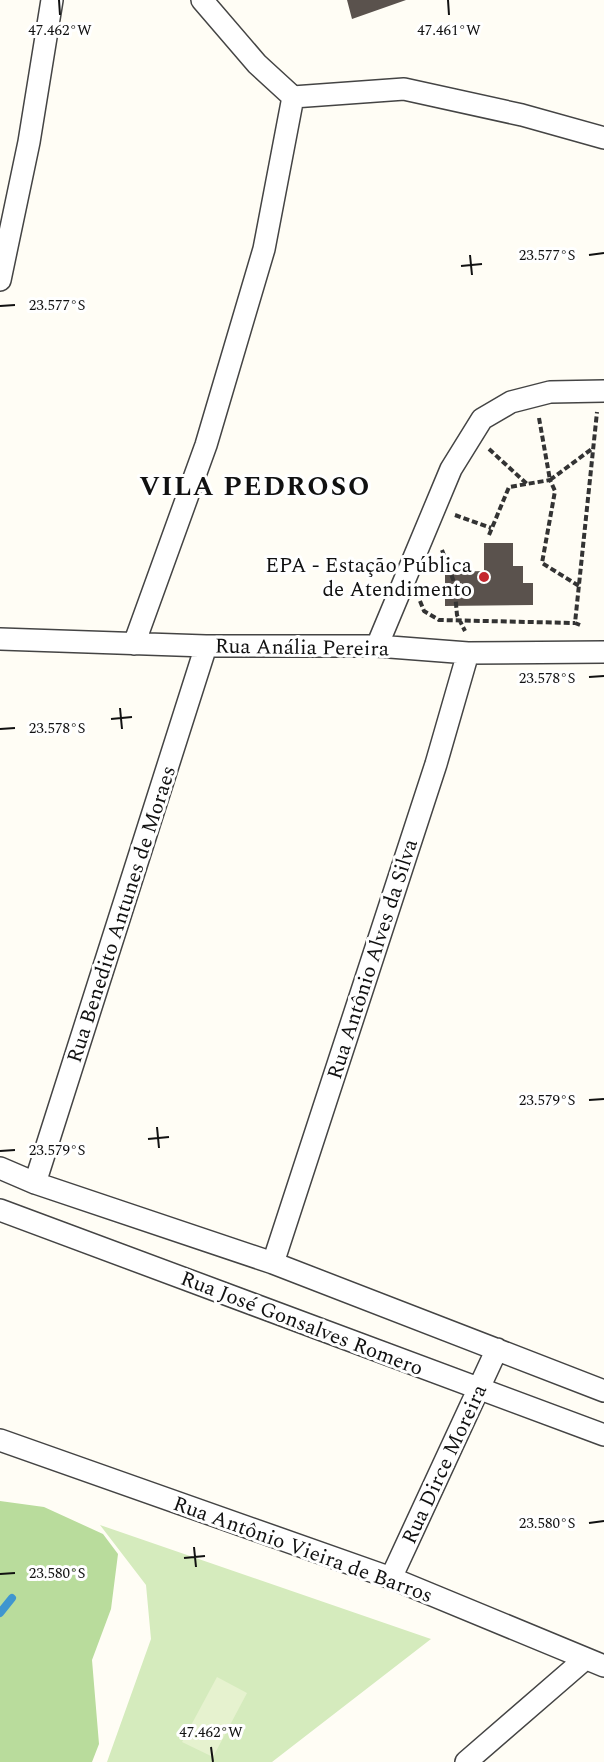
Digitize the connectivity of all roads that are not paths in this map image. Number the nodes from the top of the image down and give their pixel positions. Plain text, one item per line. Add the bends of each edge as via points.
1 (52, 0) edge
2 (202, 0) edge
3 (293, 97) junction
4 (604, 138) edge
5 (0, 280) edge
6 (601, 398) edge
7 (0, 639) edge
8 (134, 644) junction
9 (206, 646) junction
10 (377, 646) junction
11 (604, 652) edge
12 (472, 653) junction
13 (0, 1168) edge
14 (35, 1183) junction
15 (0, 1210) edge
16 (273, 1263) junction
17 (497, 1349) junction
18 (478, 1390) junction
19 (604, 1391) edge
20 (604, 1435) edge
21 (0, 1440) edge
22 (391, 1578) junction
23 (594, 1662) edge
24 (466, 1762) edge

1 - 5 street via 29,142
2 - 3 street via 257,64
3 - 4 street via 404,89
3 - 8 street via 264,249 206,445
6 - 10 street via 550,392 511,402 482,419 451,469
7 - 8 street, Rua Anália Pereira
8 - 9 street, Rua Anália Pereira
9 - 10 street, Rua Anália Pereira
9 - 14 street, Rua Benedito Antunes de Moraes
10 - 12 street, Rua Anália Pereira
11 - 12 street, Rua Anália Pereira
12 - 16 street, Rua Antônio Alves da Silva
13 - 14 street, Rua José Gonsalves Romero
14 - 16 street, Rua José Gonsalves Romero
15 - 18 street, Rua José Gonsalves Romero
16 - 17 street, Rua José Gonsalves Romero
17 - 18 street, Rua Dirce Moreira
17 - 19 street, Rua José Gonsalves Romero
18 - 20 street, Rua José Gonsalves Romero
18 - 22 street, Rua Dirce Moreira
21 - 22 street, Rua Antônio Vieira de Barros
22 - 23 street, Rua Antônio Vieira de Barros
23 - 24 street

